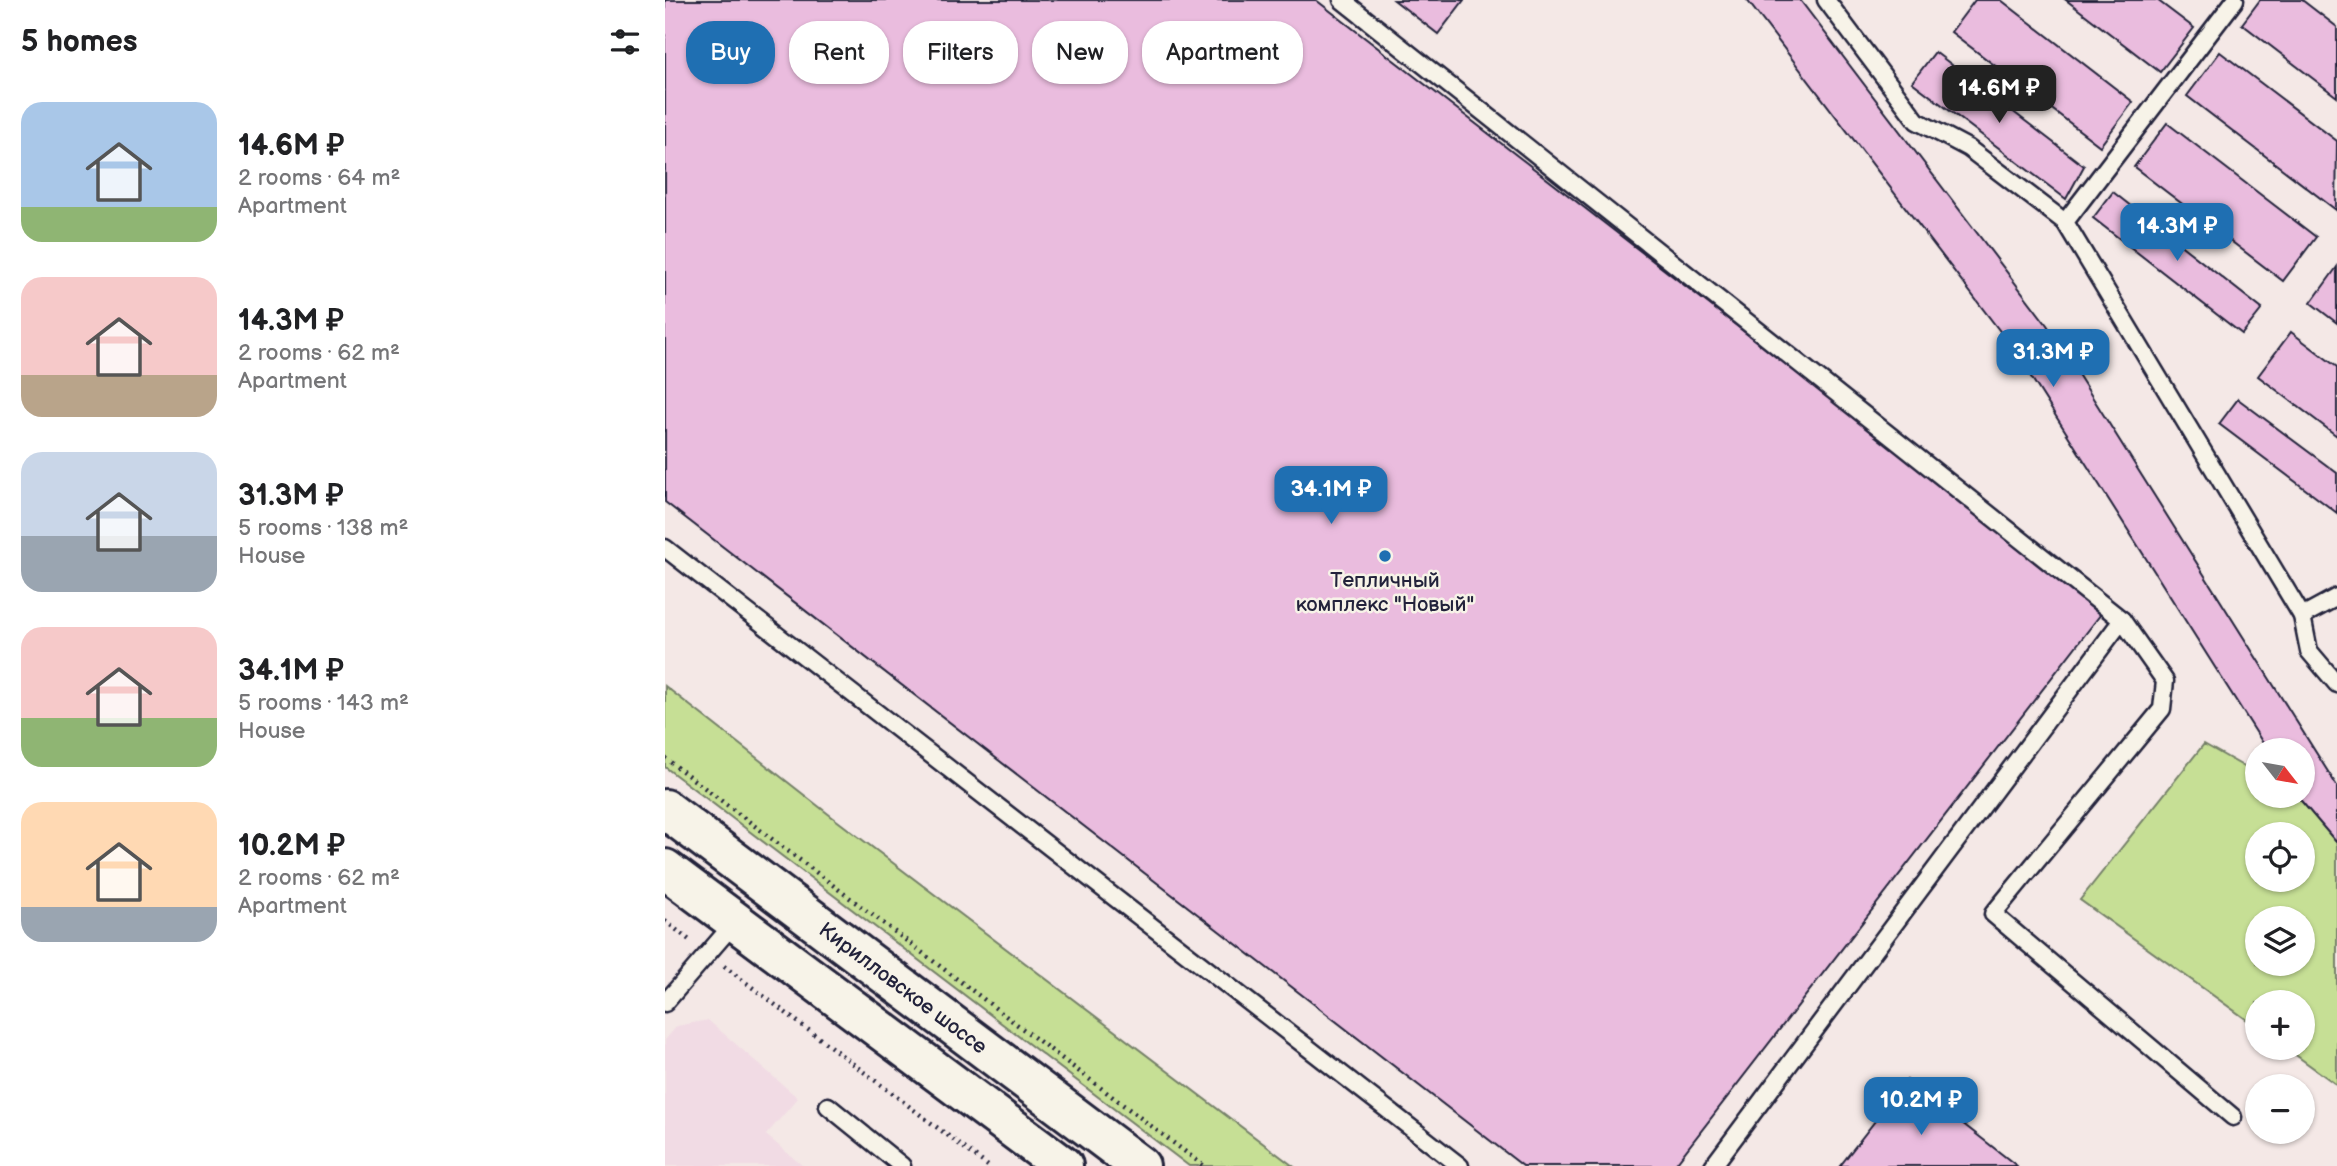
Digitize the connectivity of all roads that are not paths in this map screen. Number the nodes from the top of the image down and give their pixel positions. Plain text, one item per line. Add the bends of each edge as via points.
1 (1342, 0) edge
2 (1826, 0) edge
3 (2235, 0) edge
4 (2065, 222) junction
5 (665, 548) edge
6 (2337, 597) edge
7 (2302, 616) junction
8 (2122, 620) junction
9 (2337, 684) edge
10 (665, 809) edge
11 (665, 869) edge
12 (735, 922) junction
13 (665, 1003) edge
14 (828, 1106) dead end
15 (2233, 1117) dead end
16 (902, 1166) edge
17 (1063, 1166) edge
18 (1140, 1166) edge
19 (1460, 1166) edge
20 (1713, 1166) edge

1 - 8 lane
2 - 4 lane via 1917,121 1968,148
3 - 4 lane
4 - 7 lane
5 - 19 lane
6 - 7 lane
7 - 9 lane via 2309,651
8 - 15 lane via 2165,681 2162,709 1993,914
8 - 20 lane
10 - 18 main road, Кирилловское шоссе
11 - 12 main road
12 - 13 lane
12 - 17 main road
14 - 16 lane

